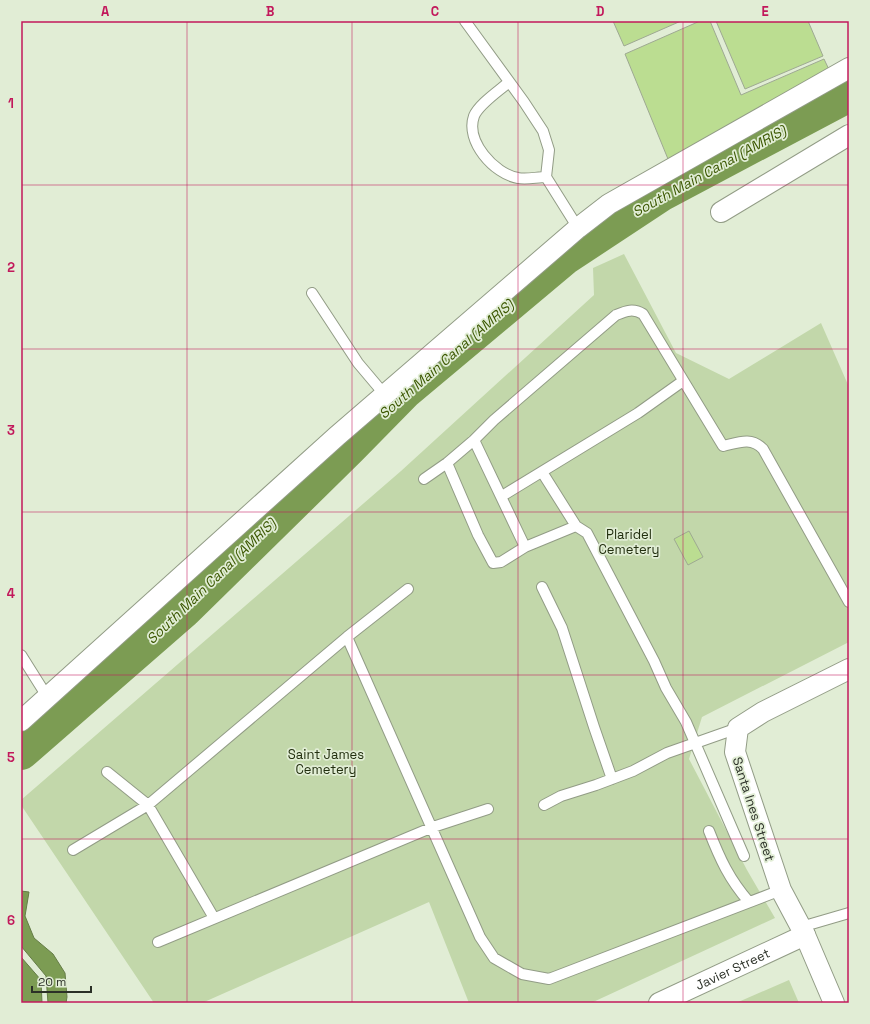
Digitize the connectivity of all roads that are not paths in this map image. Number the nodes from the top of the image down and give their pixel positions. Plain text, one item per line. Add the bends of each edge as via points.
1 (464, 21) edge
2 (849, 68) edge
3 (509, 82) junction
4 (849, 135) edge
5 (546, 177) junction
6 (721, 212) dead end
7 (578, 228) junction
8 (312, 293) dead end
9 (683, 381) junction
10 (385, 395) junction
11 (474, 440) junction
12 (447, 463) junction
13 (542, 472) junction
14 (424, 479) dead end
15 (502, 496) junction
16 (576, 526) junction
17 (525, 547) junction
18 (542, 587) dead end
19 (408, 589) dead end
20 (849, 602) edge
21 (348, 637) junction
22 (21, 655) edge
23 (849, 670) edge
24 (48, 698) junction
25 (21, 721) edge
26 (738, 728) junction
27 (695, 742) junction
28 (107, 772) dead end
29 (612, 779) junction
30 (148, 805) junction
31 (544, 805) dead end
32 (488, 809) dead end
33 (433, 827) junction
34 (709, 831) dead end
35 (74, 850) dead end
36 (744, 856) dead end
37 (781, 890) junction
38 (749, 902) junction
39 (849, 913) edge
40 (214, 918) junction
41 (803, 931) junction
42 (158, 942) dead end
43 (659, 1003) edge
44 (834, 1003) edge

1 - 3 lane
2 - 7 street via 609,204
3 - 5 lane via 543,131 549,150
3 - 5 lane via 479,108 474,117 473,131 476,143 491,165 510,176 519,179
4 - 6 street
5 - 7 lane
7 - 10 street
8 - 10 lane via 358,363
9 - 11 lane via 643,314 628,310 616,315
9 - 13 lane via 638,413
9 - 20 lane via 723,446 747,441 758,443 763,448
10 - 24 street
11 - 12 lane
11 - 15 lane
12 - 14 lane
12 - 17 lane via 493,563 501,562
13 - 15 lane
13 - 16 lane
15 - 17 lane
16 - 17 lane
16 - 27 lane via 587,532
18 - 29 lane via 562,628
19 - 21 lane
21 - 30 lane
21 - 33 lane
22 - 24 lane
23 - 26 street via 763,712
24 - 25 street
26 - 27 lane
26 - 37 street, Santa Ines Street via 735,752
27 - 29 lane
27 - 36 lane
28 - 30 lane
29 - 31 lane via 561,796
30 - 35 lane
30 - 40 lane
32 - 33 lane
33 - 38 lane via 480,937 494,958 522,974 548,979
33 - 40 lane
34 - 38 lane via 731,879
37 - 38 lane
37 - 41 street, Santa Ines Street
39 - 41 lane
40 - 42 lane
41 - 43 street, Javier Street
41 - 44 street, Santa Ines Street

